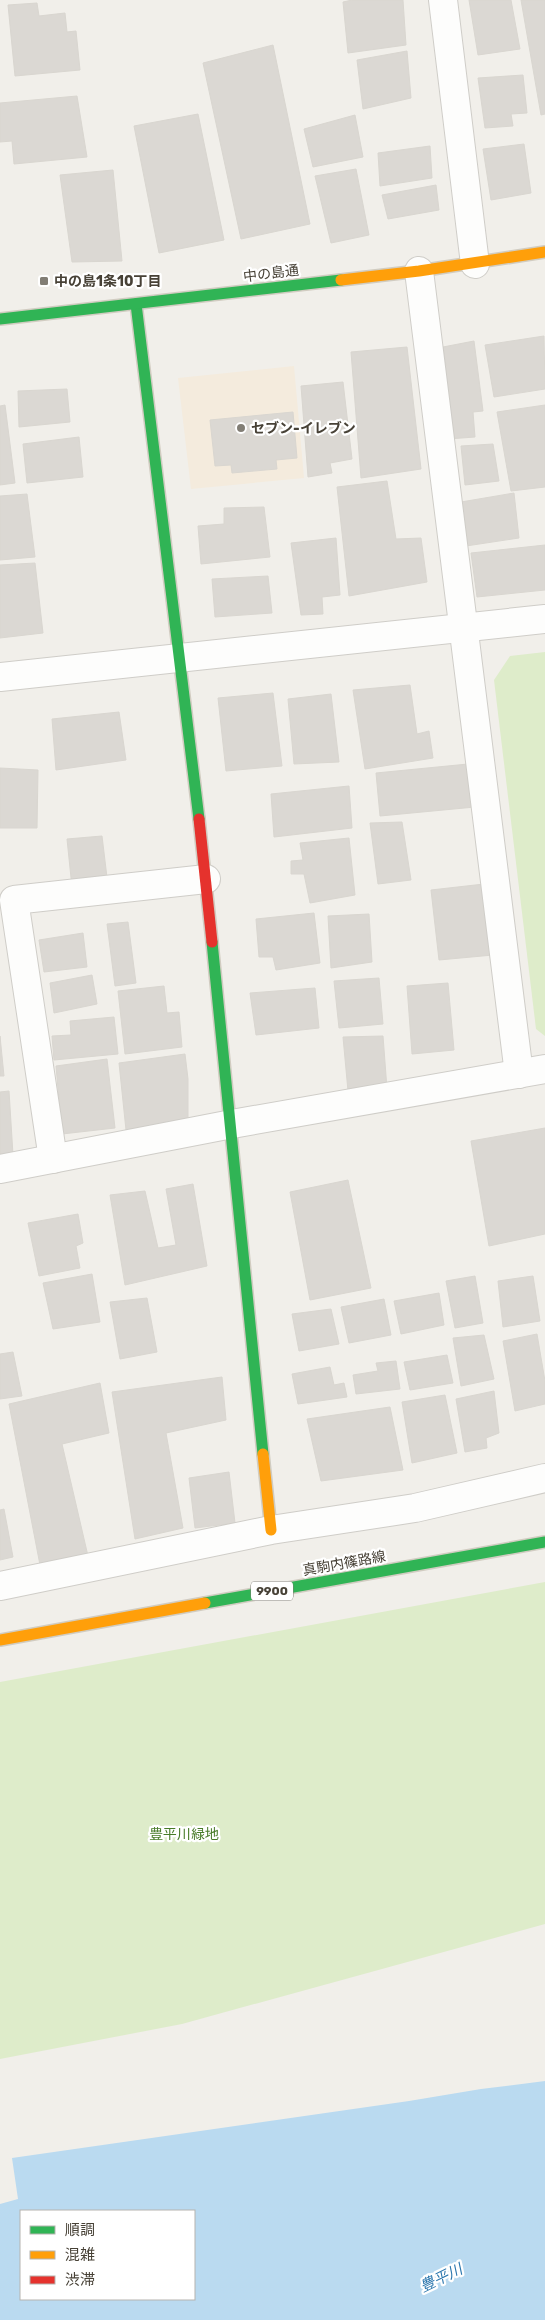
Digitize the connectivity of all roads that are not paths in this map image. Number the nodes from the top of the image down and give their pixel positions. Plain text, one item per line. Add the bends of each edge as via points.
1 (443, 0) edge
2 (545, 252) edge
3 (474, 264) junction
4 (419, 271) junction
5 (136, 304) junction
6 (0, 319) edge
7 (545, 619) edge
8 (465, 628) junction
9 (180, 657) junction
10 (0, 677) edge
11 (206, 879) junction
12 (532, 1071) edge
13 (232, 1124) junction
14 (53, 1159) junction
15 (0, 1169) edge
16 (545, 1478) edge
17 (270, 1530) junction
18 (545, 1542) edge
19 (0, 1586) edge
20 (0, 1640) edge

1 - 3 street
2 - 3 street, 中の島通
3 - 4 street, 中の島通
4 - 5 street, 中の島通
4 - 8 street
5 - 6 street, 中の島通
5 - 9 street
7 - 8 street
8 - 9 street
8 - 12 street
9 - 10 street
9 - 11 street
11 - 13 street
11 - 14 street via 14,900
12 - 13 street
13 - 14 street
13 - 17 street
14 - 15 street
16 - 17 street via 415,1508
17 - 19 street
18 - 20 street, 真駒内篠路線 / 9900

